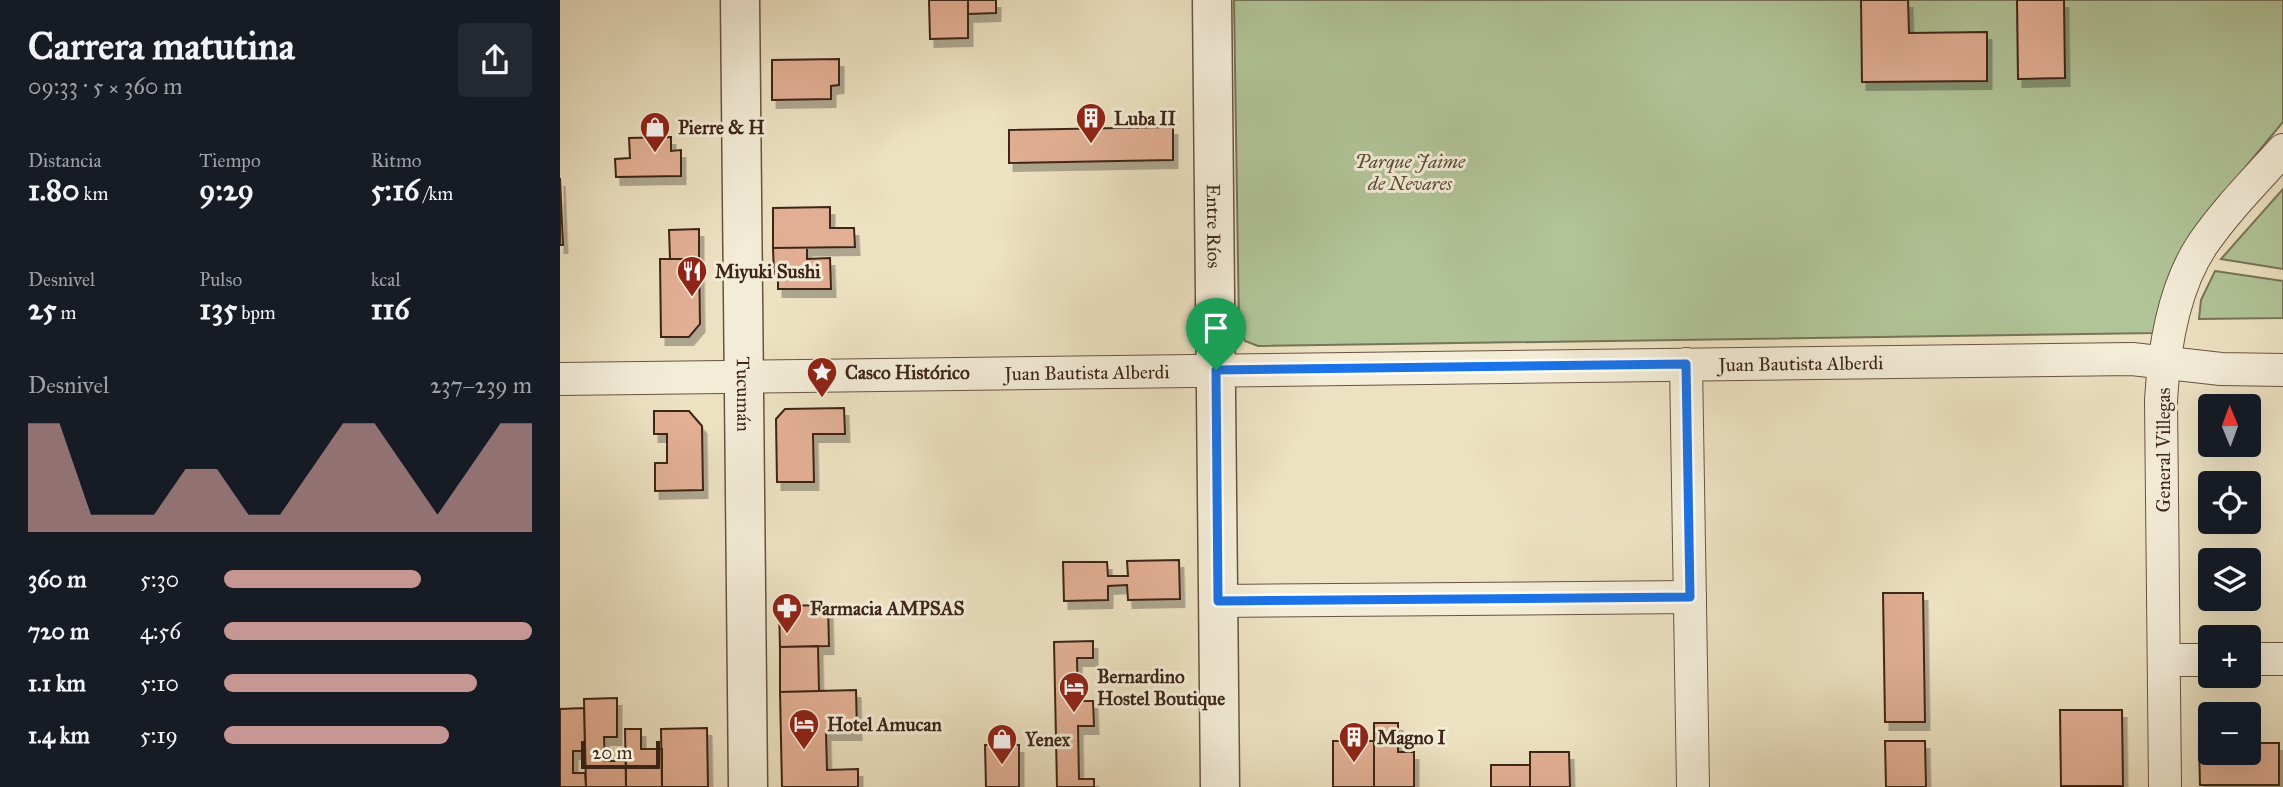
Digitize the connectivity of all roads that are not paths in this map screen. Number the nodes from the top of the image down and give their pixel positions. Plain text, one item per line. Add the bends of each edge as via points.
1 (740, 0) edge
2 (1212, 0) edge
3 (2283, 150) edge
4 (2164, 362) junction
5 (1686, 364) junction
6 (1216, 370) junction
7 (2283, 370) edge
8 (743, 376) junction
9 (560, 379) edge
10 (1690, 597) junction
11 (1218, 601) junction
12 (2261, 659) edge
13 (2283, 659) edge
14 (2164, 660) junction
15 (2198, 660) edge
16 (748, 787) edge
17 (1220, 787) edge
18 (1693, 787) edge
19 (2165, 787) edge

1 - 8 street, Tucumán
2 - 6 street, Entre Ríos
3 - 4 street, General Villegas via 2201,247 2177,304
4 - 5 street, Juan Bautista Alberdi
4 - 7 street, Juan Bautista Alberdi
4 - 14 street, General Villegas
5 - 6 street, Juan Bautista Alberdi
5 - 10 street
6 - 8 street, Juan Bautista Alberdi
6 - 11 street, Entre Ríos
8 - 9 street, Juan Bautista Alberdi
8 - 16 street, Tucumán
10 - 11 street
10 - 18 street
11 - 17 street, Entre Ríos
12 - 13 street
14 - 15 street
14 - 19 street, General Villegas

